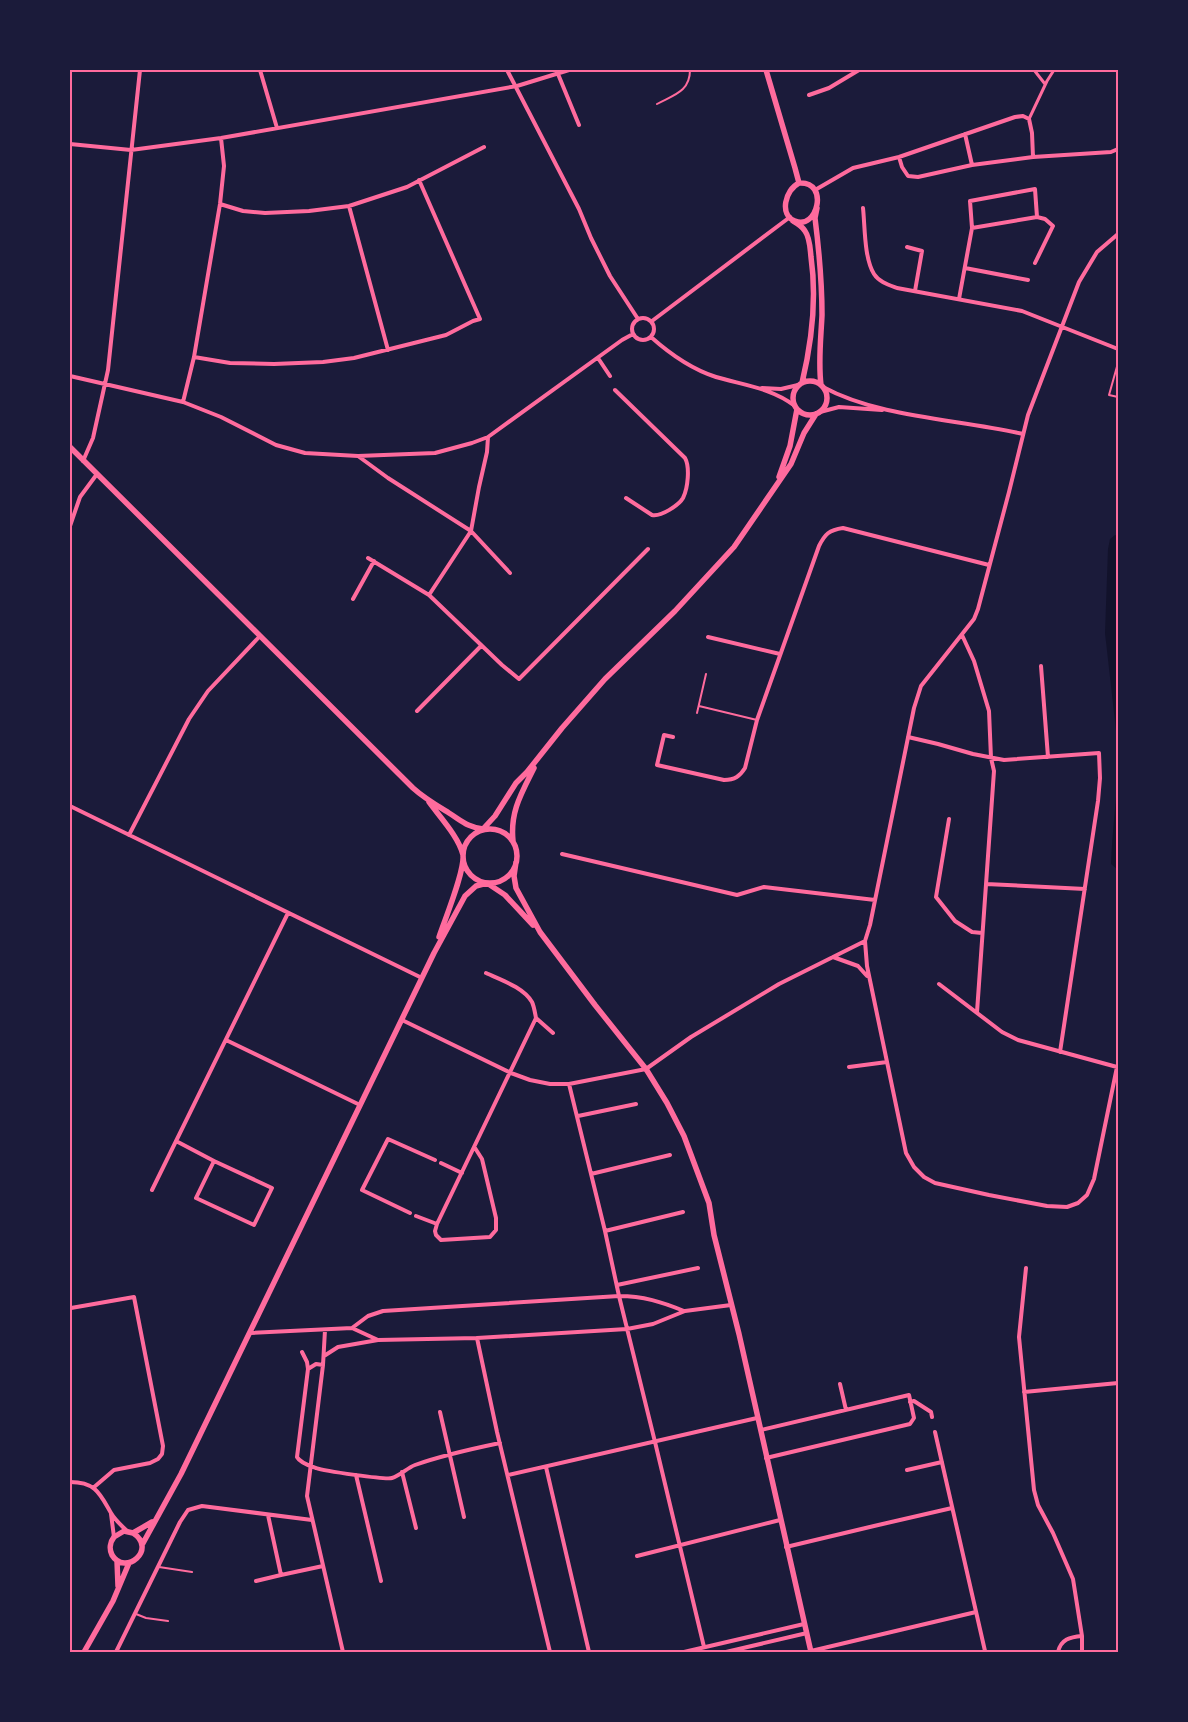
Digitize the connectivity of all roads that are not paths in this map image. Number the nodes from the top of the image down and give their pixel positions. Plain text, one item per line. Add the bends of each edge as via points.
1 (140, 70) edge
2 (260, 70) edge
3 (507, 70) edge
4 (569, 70) edge
5 (690, 70) edge
6 (766, 70) edge
7 (859, 70) edge
8 (1034, 70) edge
9 (1054, 70) edge
10 (558, 74) junction
11 (1045, 84) junction
12 (517, 86) junction
13 (810, 95) dead end
14 (657, 104) dead end
15 (1029, 119) junction
16 (579, 125) dead end
17 (277, 128) junction
18 (965, 134) junction
19 (222, 138) junction
20 (70, 144) edge
21 (484, 147) dead end
22 (1118, 149) edge
23 (131, 150) junction
24 (899, 157) junction
25 (1033, 157) junction
26 (972, 165) junction
27 (419, 180) junction
28 (798, 183) junction
29 (815, 190) junction
30 (220, 204) junction
31 (349, 206) junction
32 (816, 208) junction
33 (864, 208) dead end
34 (1037, 217) junction
35 (792, 219) junction
36 (972, 228) junction
37 (1118, 234) edge
38 (906, 247) dead end
39 (1035, 263) dead end
40 (965, 268) junction
41 (1028, 280) dead end
42 (915, 291) junction
43 (959, 300) junction
44 (638, 319) junction
45 (652, 322) junction
46 (1062, 327) junction
47 (633, 334) junction
48 (651, 337) junction
49 (388, 350) junction
50 (1118, 350) edge
51 (194, 357) junction
52 (598, 358) junction
53 (1118, 363) edge
54 (70, 376) edge
55 (610, 376) dead end
56 (800, 384) junction
57 (106, 385) junction
58 (822, 386) junction
59 (758, 388) junction
60 (615, 390) dead end
61 (1118, 398) edge
62 (183, 402) junction
63 (796, 408) junction
64 (891, 410) junction
65 (818, 413) junction
66 (1022, 434) junction
67 (488, 437) junction
68 (70, 447) edge
69 (358, 456) junction
70 (84, 461) junction
71 (97, 474) junction
72 (769, 497) junction
73 (626, 498) dead end
74 (70, 526) edge
75 (471, 531) junction
76 (648, 549) dead end
77 (368, 558) dead end
78 (374, 561) junction
79 (989, 566) junction
80 (510, 573) dead end
81 (429, 595) junction
82 (353, 599) dead end
83 (962, 635) junction
84 (260, 636) junction
85 (708, 637) dead end
86 (481, 646) junction
87 (780, 654) junction
88 (1041, 666) dead end
89 (706, 674) dead end
90 (699, 706) junction
91 (418, 711) dead end
92 (697, 713) dead end
93 (757, 720) junction
94 (673, 737) dead end
95 (908, 737) junction
96 (542, 753) junction
97 (1048, 757) junction
98 (991, 758) junction
99 (427, 801) junction
100 (70, 806) edge
101 (949, 819) dead end
102 (483, 829) junction
103 (129, 835) junction
104 (513, 841) junction
105 (562, 854) dead end
106 (463, 855) junction
107 (516, 862) junction
108 (487, 883) junction
109 (986, 884) junction
110 (1085, 888) junction
111 (875, 900) junction
112 (288, 913) junction
113 (540, 932) junction
114 (982, 933) junction
115 (865, 941) junction
116 (434, 953) junction
117 (833, 957) junction
118 (486, 973) dead end
119 (422, 978) junction
120 (869, 978) junction
121 (939, 984) dead end
122 (977, 1012) junction
123 (536, 1018) junction
124 (402, 1020) junction
125 (554, 1033) dead end
126 (226, 1040) junction
127 (1060, 1052) junction
128 (886, 1062) junction
129 (849, 1067) dead end
130 (646, 1069) junction
131 (511, 1073) junction
132 (569, 1084) junction
133 (636, 1104) dead end
134 (360, 1105) junction
135 (578, 1116) junction
136 (176, 1141) junction
137 (475, 1148) junction
138 (670, 1155) dead end
139 (435, 1160) dead end
140 (214, 1161) junction
141 (441, 1163) dead end
142 (462, 1173) junction
143 (591, 1174) junction
144 (152, 1190) dead end
145 (410, 1212) dead end
146 (683, 1212) dead end
147 (416, 1216) dead end
148 (437, 1224) junction
149 (605, 1231) junction
150 (698, 1268) dead end
151 (1026, 1268) dead end
152 (617, 1285) junction
153 (619, 1296) junction
154 (731, 1305) junction
155 (71, 1308) dead end
156 (685, 1311) junction
157 (352, 1328) junction
158 (627, 1329) junction
159 (325, 1330) junction
160 (251, 1332) junction
161 (477, 1338) junction
162 (378, 1340) junction
163 (302, 1352) dead end
164 (324, 1356) junction
165 (323, 1365) junction
166 (308, 1369) junction
167 (1118, 1383) edge
168 (840, 1384) dead end
169 (1024, 1392) junction
170 (910, 1402) junction
171 (846, 1410) junction
172 (440, 1412) dead end
173 (932, 1416) dead end
174 (757, 1418) junction
175 (760, 1430) junction
176 (936, 1432) dead end
177 (655, 1442) junction
178 (500, 1443) junction
179 (449, 1454) junction
180 (766, 1458) junction
181 (942, 1462) junction
182 (311, 1465) junction
183 (546, 1467) junction
184 (907, 1470) dead end
185 (402, 1472) junction
186 (356, 1475) junction
187 (508, 1475) junction
188 (70, 1482) edge
189 (94, 1488) junction
190 (952, 1508) junction
191 (112, 1514) junction
192 (268, 1514) junction
193 (464, 1517) dead end
194 (155, 1520) junction
195 (312, 1520) junction
196 (780, 1520) junction
197 (416, 1528) dead end
198 (130, 1532) junction
199 (114, 1537) junction
200 (679, 1544) junction
201 (142, 1545) junction
202 (786, 1548) junction
203 (637, 1556) dead end
204 (117, 1561) junction
205 (129, 1563) junction
206 (323, 1566) junction
207 (158, 1567) junction
208 (192, 1572) dead end
209 (281, 1575) junction
210 (256, 1581) dead end
211 (381, 1581) dead end
212 (118, 1588) junction
213 (976, 1612) junction
214 (135, 1614) junction
215 (168, 1621) dead end
216 (804, 1624) junction
217 (807, 1633) junction
218 (1082, 1636) junction
219 (704, 1647) junction
220 (985, 1651) edge
221 (84, 1652) edge
222 (116, 1652) edge
223 (342, 1652) edge
224 (550, 1652) edge
225 (589, 1652) edge
226 (684, 1652) edge
227 (726, 1652) edge
228 (811, 1652) edge
229 (1058, 1652) edge
230 (1082, 1652) edge

1 - 23 street
2 - 17 street
3 - 12 street
4 - 10 street
5 - 14 lane via 689,82 683,90
6 - 28 main road
7 - 13 street via 830,88
8 - 11 street
9 - 11 street
10 - 12 street
10 - 16 street
11 - 15 street
12 - 17 street
12 - 44 street via 579,209 590,238
15 - 18 street via 1015,117
15 - 25 street
17 - 19 street
18 - 24 street
18 - 26 street
19 - 23 street
19 - 30 street via 224,166
20 - 23 street
21 - 27 street
22 - 25 street
23 - 57 street
24 - 26 street via 908,176 918,177
24 - 29 street via 853,168
25 - 26 street
27 - 31 street
27 - 49 street via 480,319 446,335
28 - 29 main road via 807,184
28 - 35 main road via 787,195 786,206
29 - 32 main road
30 - 31 street via 243,211 265,212
30 - 51 street
31 - 49 street
32 - 35 main road via 808,220
32 - 58 main road via 822,286 819,364
33 - 42 street via 868,258 874,274 882,282
34 - 36 street
34 - 36 street via 1035,190 970,201
34 - 39 street via 1052,226
35 - 45 street
35 - 56 main road via 807,236 814,285 808,358
36 - 40 street
37 - 46 street via 1097,252 1085,271
38 - 42 street via 922,251
40 - 41 street
40 - 43 street
42 - 43 street
43 - 46 street via 1022,311
44 - 45 street
44 - 47 street via 632,327
45 - 48 street via 654,331
46 - 50 street
46 - 66 street
47 - 48 street via 641,340
47 - 52 street
48 - 59 street via 694,368
49 - 51 street via 324,362 283,364 230,363
51 - 62 street
52 - 55 street
52 - 67 street
53 - 61 lane via 1109,395
54 - 57 street
56 - 58 main road via 811,381
56 - 59 street via 781,389
56 - 63 main road via 793,396
57 - 62 street
57 - 70 street
58 - 64 street via 844,398
58 - 65 main road via 827,400
59 - 63 street
60 - 73 street via 688,464 682,499 663,514 652,515
62 - 69 street via 276,445 305,453
63 - 65 main road via 806,415
63 - 72 main road via 784,466
64 - 65 street via 839,407
64 - 66 street
65 - 72 main road
66 - 79 street
67 - 69 street via 435,453
67 - 75 street
68 - 70 main road
69 - 75 street
70 - 71 main road
71 - 74 street via 80,497
71 - 84 main road
72 - 96 main road via 734,547 605,679
75 - 80 street
75 - 81 street
76 - 86 street via 519,679
77 - 78 street
78 - 81 street
78 - 82 street
79 - 83 street via 978,609
79 - 87 street via 843,528 832,529 824,535 819,546
81 - 86 street
83 - 95 street via 921,686
83 - 98 street via 974,661 989,712
84 - 99 main road
84 - 103 street via 208,691 190,718
85 - 87 street
86 - 91 street
87 - 93 street
88 - 97 street
89 - 90 lane
90 - 92 lane
90 - 93 lane
93 - 94 street via 745,768 730,780 657,765 664,735
95 - 98 street
95 - 111 street
96 - 102 main road
96 - 104 main road via 514,811
97 - 98 street
97 - 110 street via 1099,753 1099,796
98 - 109 street via 994,771
99 - 102 main road via 462,823
99 - 106 main road via 451,831
100 - 103 street
101 - 114 street via 936,897 955,921 972,932
102 - 104 main road via 501,831
102 - 106 main road via 469,839
103 - 112 street
104 - 107 main road
105 - 111 street via 737,894 764,886
106 - 108 main road via 467,872
106 - 116 main road via 458,882
107 - 108 main road via 512,872 503,880
107 - 113 main road via 516,888
108 - 113 main road via 506,895
108 - 116 main road via 476,886 465,896
109 - 110 street
109 - 114 street
110 - 127 street
111 - 115 street
112 - 119 street
112 - 126 street
113 - 130 main road
114 - 122 street
115 - 117 street
115 - 120 street
116 - 119 main road
117 - 120 street via 858,966
117 - 130 street via 779,984 691,1037
118 - 123 street via 523,993 532,1002
119 - 124 main road
120 - 128 street
121 - 122 street
122 - 127 street via 1018,1040
123 - 125 street
123 - 131 street
124 - 131 street
124 - 134 main road
126 - 134 street
126 - 136 street
127 - 128 street via 1117,1067 1094,1180 1087,1195 1067,1207 989,1195 935,1183 924,1177 906,1153
128 - 129 street
130 - 132 street
130 - 154 main road via 684,1136 708,1203
131 - 132 street via 550,1084
131 - 137 street
132 - 135 street
133 - 135 street
134 - 160 main road
135 - 143 street
136 - 140 street
136 - 144 street
137 - 142 street
137 - 148 street via 482,1158 496,1230 490,1237 441,1240 436,1236
138 - 143 street
139 - 145 street via 388,1139 362,1190
140 - 140 street via 196,1198 254,1225 272,1188
141 - 142 street
142 - 148 street
143 - 149 street
146 - 149 street
147 - 148 street
149 - 152 street
150 - 152 street
151 - 169 street via 1019,1334
152 - 153 street
153 - 156 street via 660,1301
153 - 157 street via 383,1311 368,1316
153 - 158 street
154 - 156 street
154 - 174 main road
155 - 189 street via 134,1297 163,1442 158,1459 114,1470
156 - 158 street via 653,1324
157 - 159 street
157 - 162 street
158 - 161 street
158 - 177 street
159 - 160 street
159 - 164 street
160 - 194 main road via 170,1497
161 - 162 street
161 - 178 street
162 - 164 street via 338,1347
163 - 166 street
164 - 165 street
165 - 166 street via 316,1364
165 - 182 street
166 - 182 street via 297,1457
167 - 169 street
168 - 171 street
169 - 218 street via 1034,1490 1038,1506 1073,1579
170 - 171 street via 909,1395
170 - 173 street via 914,1401
170 - 180 street via 914,1418 910,1424
171 - 175 street
172 - 179 street
174 - 175 main road
174 - 177 street
175 - 180 main road
176 - 181 street
177 - 183 street
177 - 200 street
178 - 179 street
178 - 187 street
179 - 185 street
179 - 193 street
180 - 196 main road
181 - 184 street
181 - 190 street
182 - 186 street
182 - 195 street via 307,1496
183 - 187 street
183 - 225 street
185 - 186 street via 391,1479
185 - 197 street
186 - 211 street
187 - 224 street
188 - 189 street
189 - 191 street
190 - 202 street
190 - 213 street
191 - 198 street
191 - 199 street
192 - 195 street
192 - 207 street via 202,1506 191,1509 182,1518
192 - 209 street
194 - 198 main road
194 - 201 main road
195 - 206 street
196 - 200 street
196 - 202 main road
198 - 199 main road via 120,1532
198 - 201 main road via 139,1538
199 - 204 main road via 110,1548
200 - 203 street
200 - 219 street
201 - 205 main road via 139,1556
202 - 216 main road
204 - 205 main road
204 - 212 main road
205 - 212 main road
206 - 209 street
206 - 223 street
207 - 208 lane
207 - 214 street
209 - 210 street
212 - 221 main road
213 - 220 street
213 - 228 street
214 - 215 lane
214 - 222 street
216 - 217 main road
216 - 219 street
217 - 227 street
217 - 228 main road
218 - 229 street via 1065,1640
218 - 230 street
219 - 226 street

